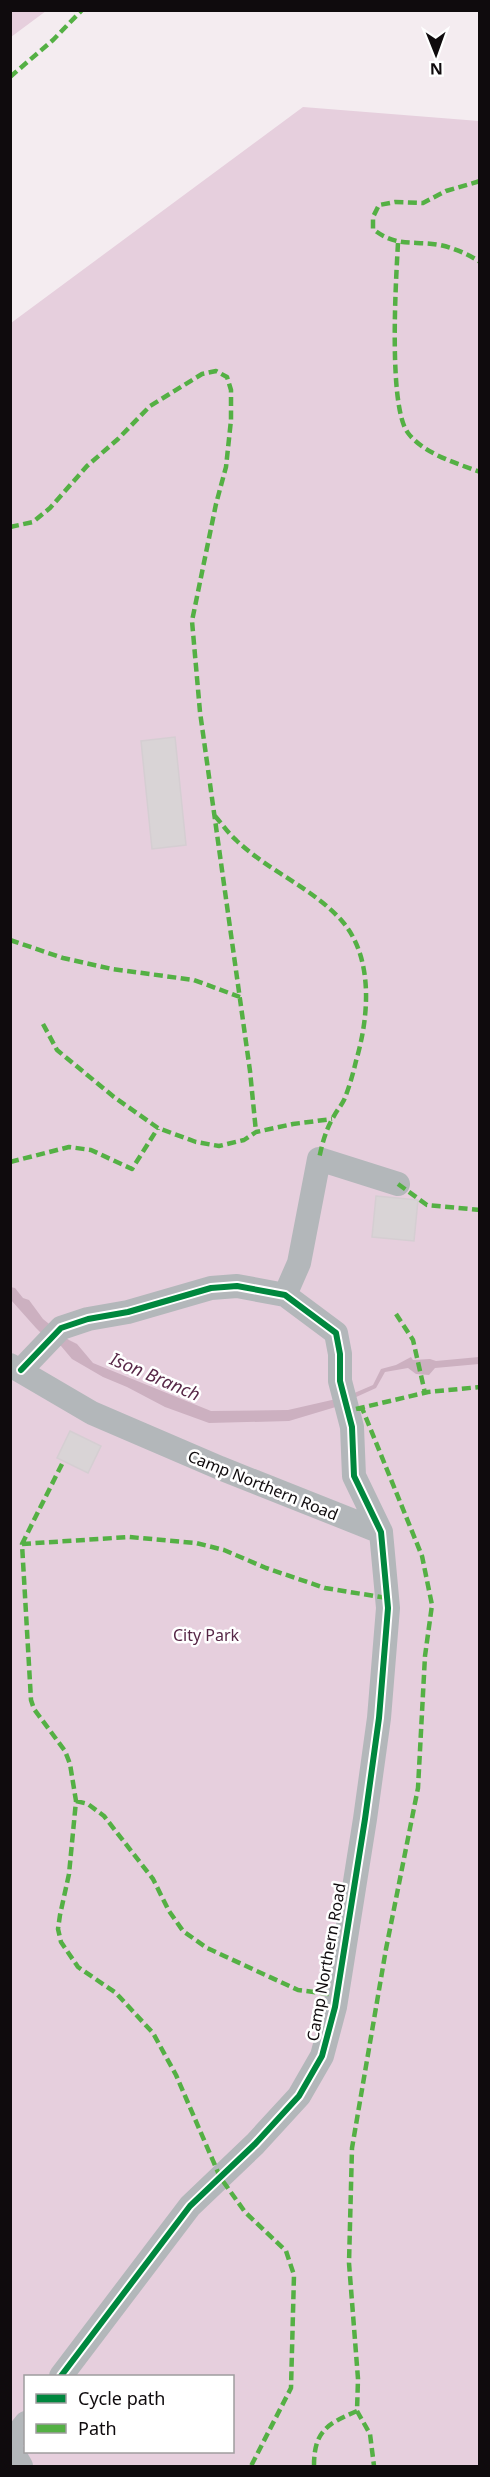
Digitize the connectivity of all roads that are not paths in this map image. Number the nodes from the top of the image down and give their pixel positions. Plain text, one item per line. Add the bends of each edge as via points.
1 (398, 1184) dead end
2 (285, 1295) junction
3 (16, 1367) edge
4 (381, 1532) junction
5 (62, 2375) edge
6 (24, 2426) edge
7 (10, 2445) edge
8 (21, 2466) edge

1 - 2 street via 319,1159 299,1263
2 - 3 street via 237,1286 211,1288 88,1319 61,1328
2 - 4 street via 336,1334 340,1381 352,1427 354,1476
3 - 4 street, Camp Northern Road via 92,1413
4 - 5 street, Camp Northern Road via 388,1608 379,1718 337,1995 322,2056 299,2096 190,2206
6 - 7 street
7 - 8 street

